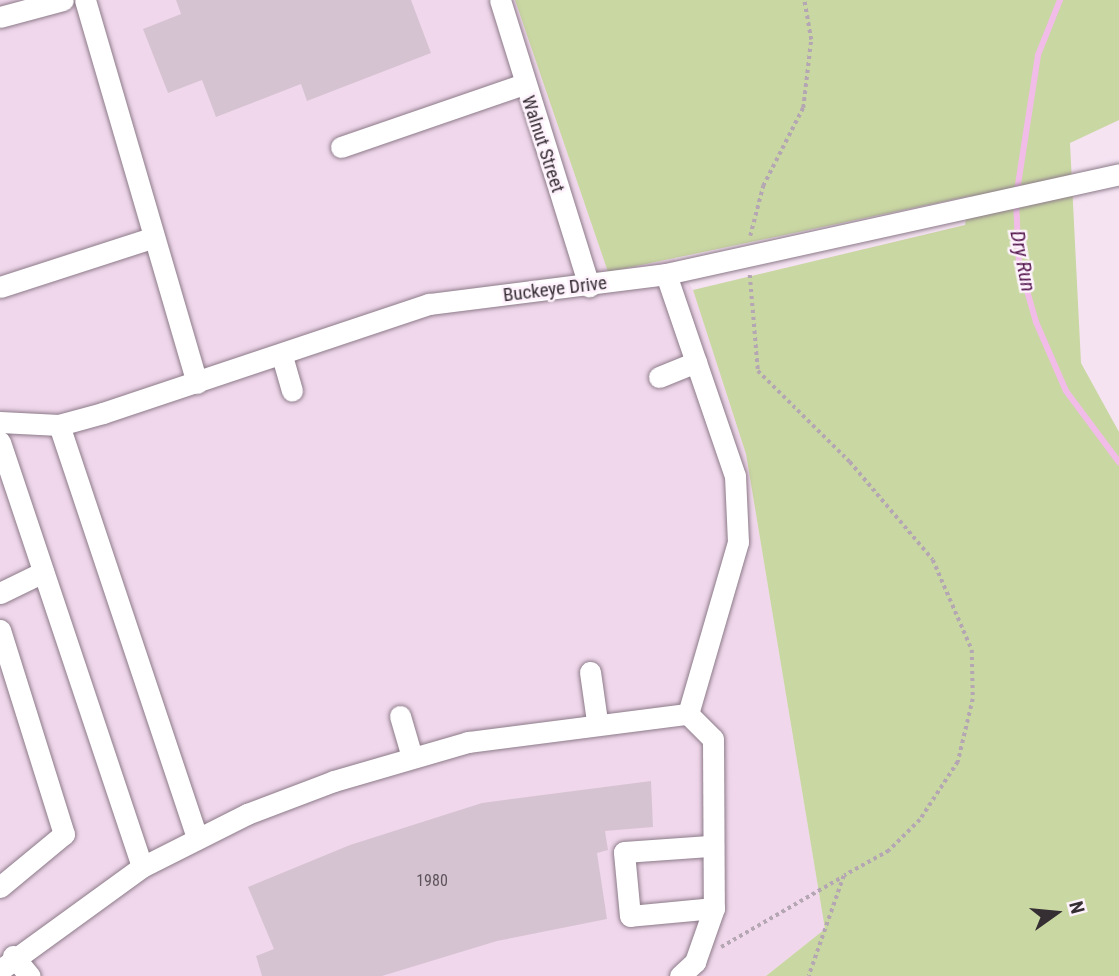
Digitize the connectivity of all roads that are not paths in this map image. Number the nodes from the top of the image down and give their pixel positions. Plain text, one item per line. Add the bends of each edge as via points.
1 (63, 0) edge
2 (85, 0) edge
3 (500, 0) edge
4 (0, 17) edge
5 (523, 84) junction
6 (341, 147) dead end
7 (1119, 174) edge
8 (152, 238) junction
9 (666, 274) junction
10 (589, 286) junction
11 (0, 287) edge
12 (282, 356) junction
13 (696, 362) junction
14 (659, 377) dead end
15 (197, 383) junction
16 (292, 391) dead end
17 (0, 422) edge
18 (60, 425) junction
19 (0, 442) edge
20 (43, 572) junction
21 (0, 593) edge
22 (0, 630) edge
23 (590, 672) dead end
24 (688, 714) junction
25 (400, 716) dead end
26 (597, 721) junction
27 (412, 757) junction
28 (197, 837) junction
29 (709, 846) junction
30 (142, 867) junction
31 (0, 887) edge
32 (713, 908) junction
33 (7, 963) edge
34 (688, 969) edge
35 (30, 976) edge

1 - 4 lane
2 - 8 lane
3 - 5 lane, Walnut Street
5 - 6 lane
5 - 10 lane, Walnut Street
7 - 9 lane, Buckeye Drive
8 - 11 lane
8 - 15 lane
9 - 10 lane, Buckeye Drive
9 - 13 lane
10 - 12 lane, Buckeye Drive via 429,304
12 - 15 lane, Buckeye Drive
12 - 16 lane
13 - 14 lane
13 - 24 lane via 735,475 738,542
15 - 18 lane, Buckeye Drive
17 - 18 lane, Buckeye Drive
18 - 28 lane
19 - 20 lane
20 - 21 lane
20 - 30 lane
22 - 31 lane via 64,834
23 - 26 lane
24 - 26 lane
24 - 29 lane via 713,739
25 - 27 lane
26 - 27 lane
27 - 28 lane
28 - 30 lane
29 - 32 lane
29 - 32 lane via 624,852 630,916
30 - 33 lane
32 - 34 lane
33 - 35 lane

